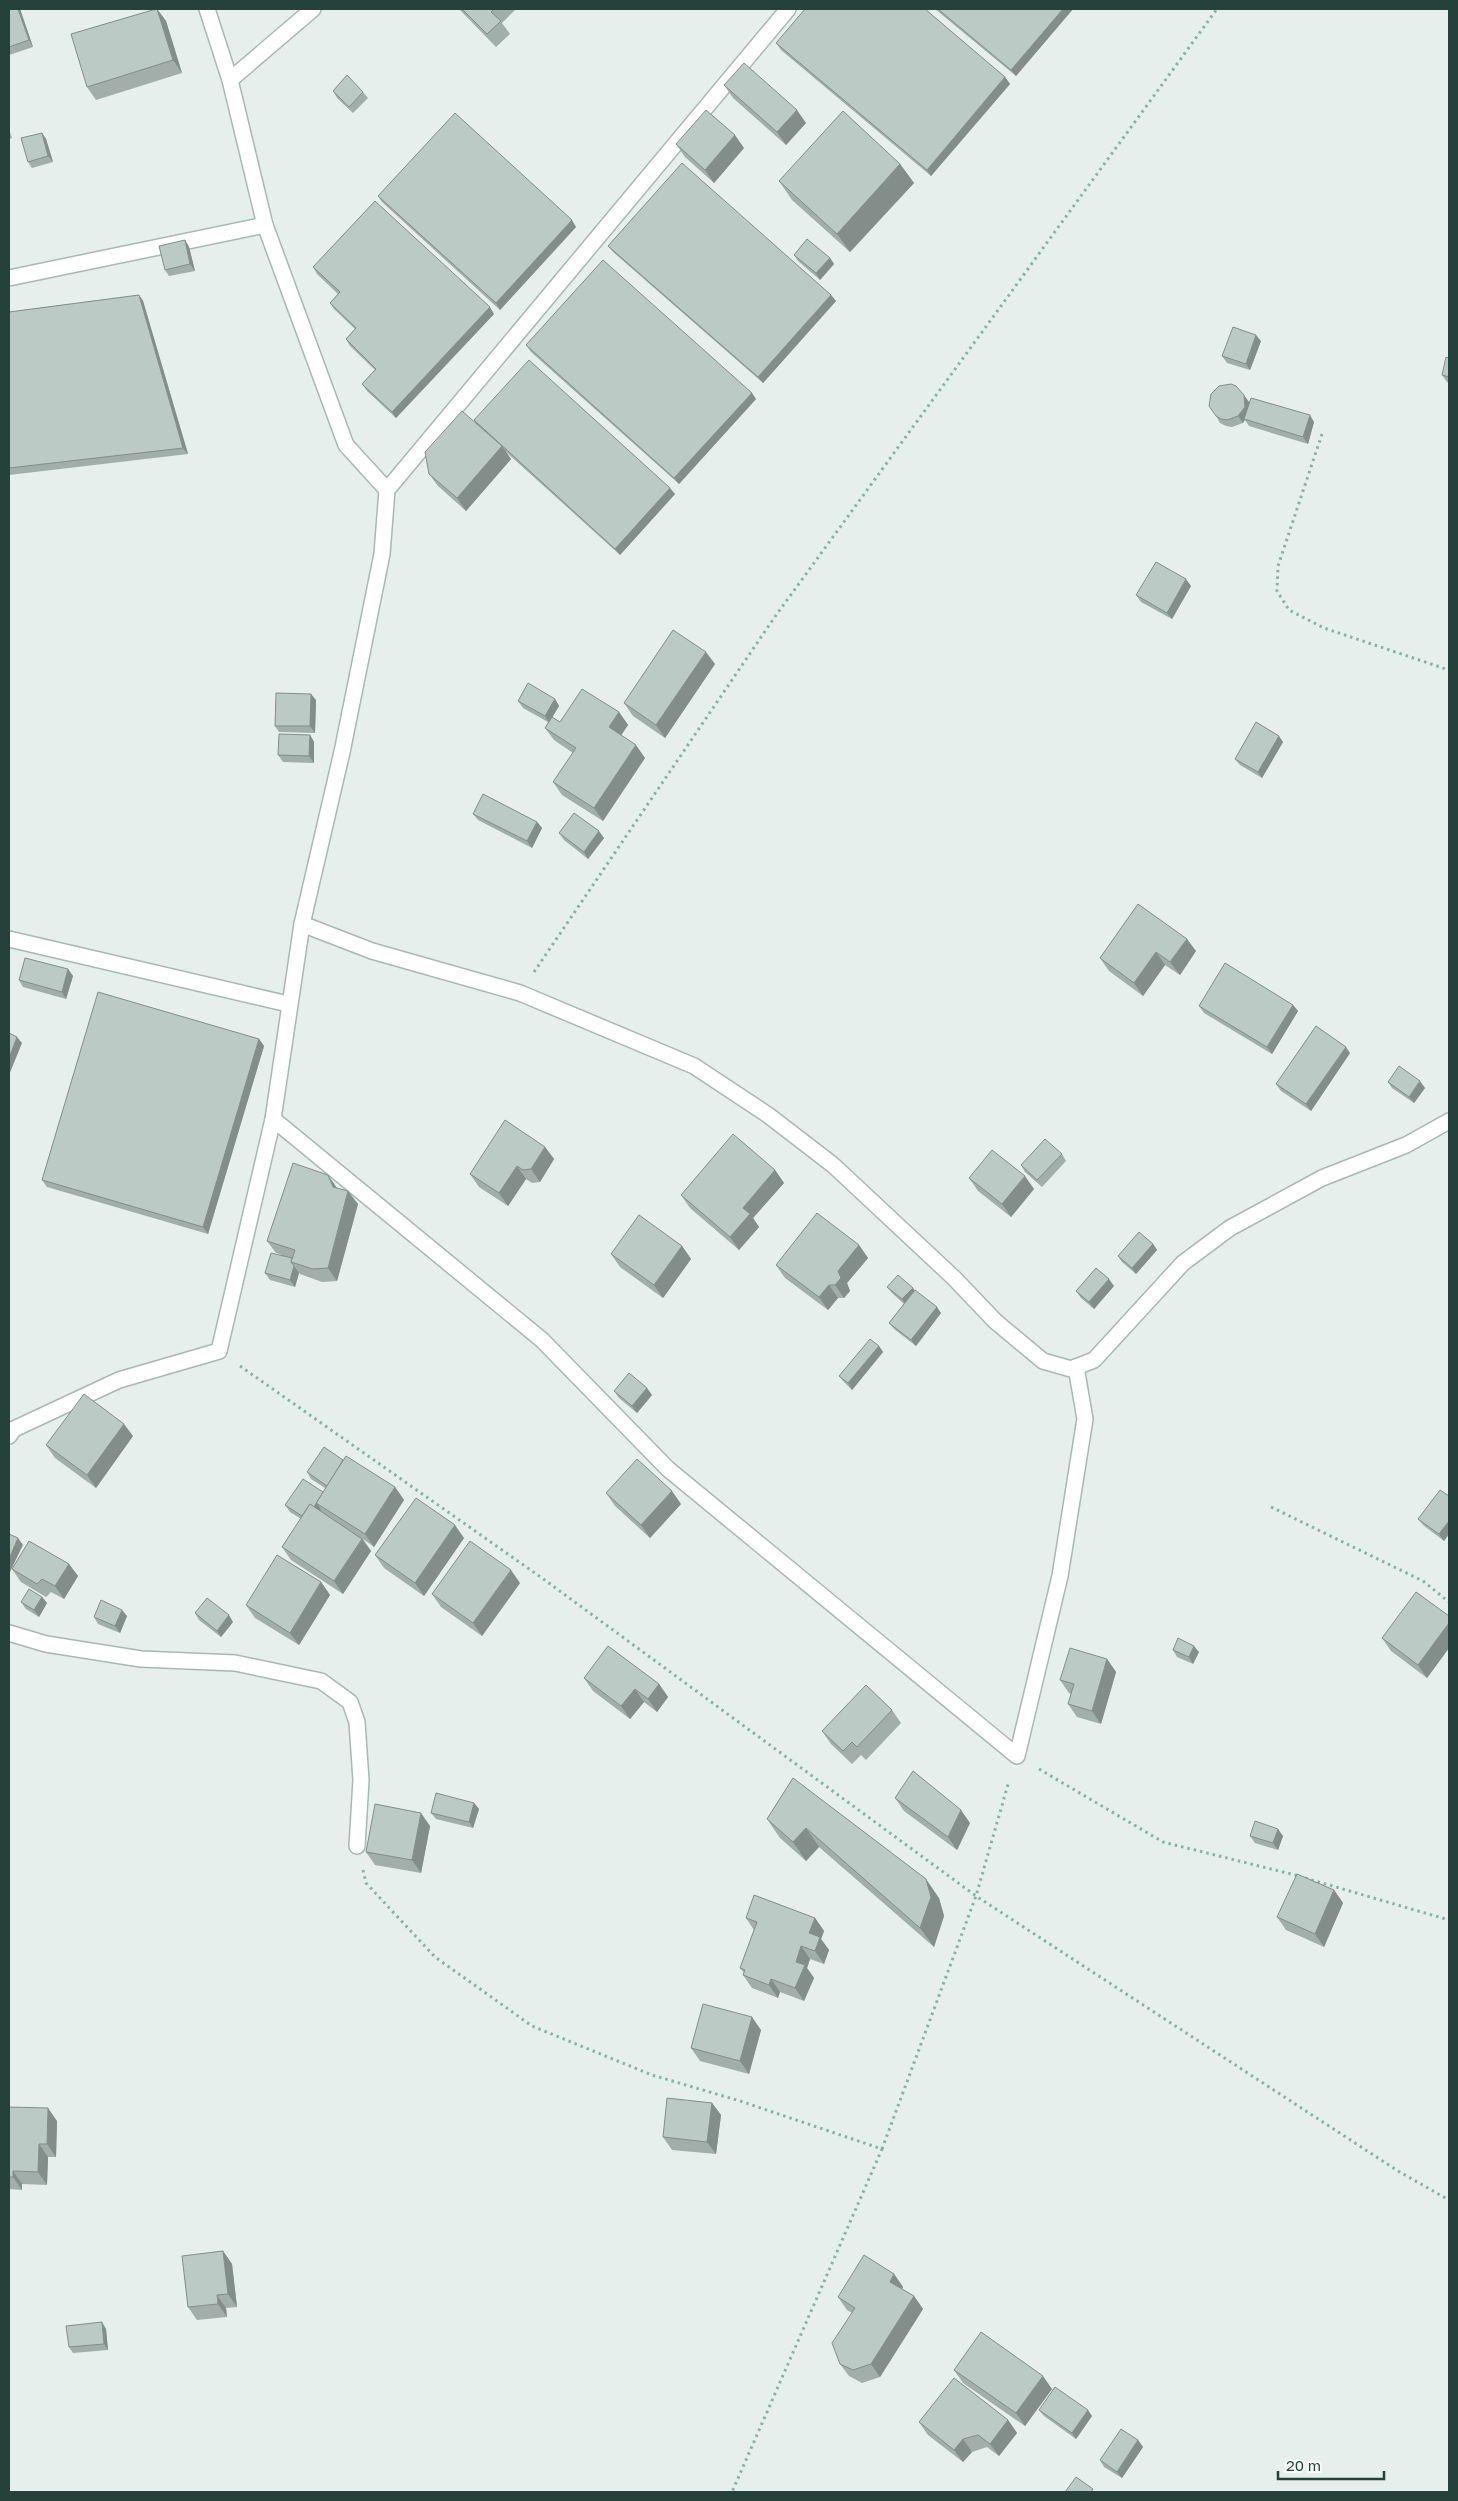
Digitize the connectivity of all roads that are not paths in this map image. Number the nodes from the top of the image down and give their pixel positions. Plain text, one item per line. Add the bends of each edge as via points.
1 (207, 9) edge
2 (313, 9) edge
3 (788, 9) edge
4 (230, 80) junction
5 (265, 224) junction
6 (9, 278) edge
7 (387, 490) junction
8 (302, 924) junction
9 (9, 939) edge
10 (288, 1004) junction
11 (273, 1119) junction
12 (1449, 1121) edge
13 (1076, 1367) junction
14 (9, 1436) edge
15 (9, 1633) edge
16 (357, 1846) road end

1 - 4 street
2 - 4 street
3 - 7 street
4 - 5 street
5 - 6 street
5 - 7 street via 346,445
7 - 8 street via 382,554 342,752
8 - 10 street
8 - 13 street via 372,951 520,993 694,1066 768,1115 833,1165 995,1320 1043,1361
9 - 10 street
10 - 11 street
11 - 13 street via 542,1340 668,1469 1016,1756 1060,1576 1084,1429
11 - 14 street via 219,1351 119,1380 14,1429
12 - 13 street via 1406,1145 1322,1178 1230,1228 1183,1263 1094,1360
15 - 16 street via 46,1644 141,1660 235,1663 321,1681 350,1702 357,1722 361,1780

